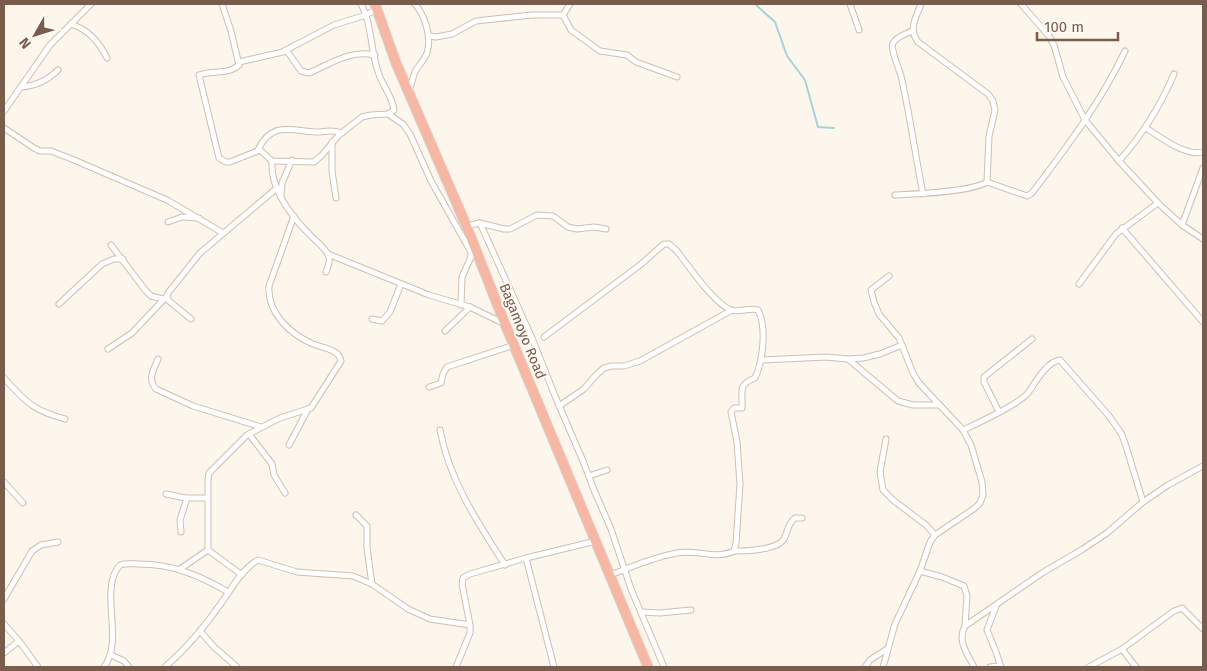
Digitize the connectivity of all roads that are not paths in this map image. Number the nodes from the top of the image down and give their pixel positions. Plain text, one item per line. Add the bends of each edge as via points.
1 (91, 4) edge
2 (222, 4) edge
3 (361, 4) edge
4 (415, 4) edge
5 (570, 4) edge
6 (850, 4) edge
7 (920, 4) edge
8 (1021, 4) edge
9 (376, 6) edge
10 (366, 15) junction
11 (563, 16) junction
12 (71, 24) junction
13 (859, 30) dead end
14 (912, 31) junction
15 (429, 36) junction
16 (284, 51) junction
17 (1125, 51) dead end
18 (375, 54) junction
19 (107, 58) dead end
20 (239, 62) junction
21 (58, 70) dead end
22 (1174, 74) dead end
23 (677, 77) dead end
24 (21, 87) junction
25 (409, 93) junction
26 (4, 99) edge
27 (10, 101) junction
28 (4, 110) edge
29 (388, 114) junction
30 (1085, 120) junction
31 (4, 128) edge
32 (1146, 128) junction
33 (342, 132) junction
34 (332, 142) junction
35 (258, 150) junction
36 (1203, 152) edge
37 (292, 160) junction
38 (272, 161) junction
39 (1119, 161) junction
40 (1203, 168) edge
41 (987, 182) junction
42 (277, 188) junction
43 (923, 194) junction
44 (896, 195) dead end
45 (281, 196) junction
46 (336, 198) dead end
47 (1158, 203) junction
48 (294, 216) junction
49 (200, 218) junction
50 (168, 222) dead end
51 (480, 223) junction
52 (1182, 225) junction
53 (466, 226) junction
54 (1122, 228) junction
55 (606, 229) dead end
56 (223, 233) junction
57 (1203, 239) edge
58 (111, 245) dead end
59 (328, 254) junction
60 (122, 259) junction
61 (326, 272) dead end
62 (889, 276) dead end
63 (401, 284) junction
64 (1079, 284) dead end
65 (619, 285) dead end
66 (165, 298) junction
67 (59, 304) dead end
68 (461, 305) junction
69 (470, 307) junction
70 (732, 310) junction
71 (191, 319) dead end
72 (372, 319) dead end
73 (1203, 322) edge
74 (505, 324) junction
75 (445, 331) dead end
76 (544, 337) junction
77 (1032, 340) dead end
78 (534, 343) junction
79 (514, 345) junction
80 (902, 345) junction
81 (108, 348) dead end
82 (158, 359) dead end
83 (848, 359) junction
84 (762, 360) junction
85 (4, 378) edge
86 (429, 387) dead end
87 (940, 405) junction
88 (559, 406) junction
89 (308, 409) junction
90 (999, 412) junction
91 (65, 419) dead end
92 (261, 427) junction
93 (440, 430) dead end
94 (963, 430) junction
95 (249, 434) junction
96 (886, 439) dead end
97 (289, 445) dead end
98 (1203, 466) edge
99 (607, 470) dead end
100 (589, 476) junction
101 (4, 482) edge
102 (166, 494) dead end
103 (285, 494) dead end
104 (187, 498) junction
105 (208, 498) junction
106 (1143, 502) junction
107 (23, 503) dead end
108 (356, 514) dead end
109 (802, 518) dead end
110 (181, 532) dead end
111 (935, 535) junction
112 (596, 541) junction
113 (58, 542) dead end
114 (208, 550) junction
115 (734, 551) junction
116 (526, 558) junction
117 (504, 564) junction
118 (180, 569) junction
119 (624, 570) junction
120 (920, 571) junction
121 (242, 575) junction
122 (610, 575) junction
123 (372, 584) junction
124 (228, 592) junction
125 (4, 599) edge
126 (996, 606) junction
127 (692, 610) dead end
128 (642, 612) junction
129 (4, 624) edge
130 (470, 625) junction
131 (965, 626) junction
132 (1203, 629) edge
133 (200, 631) junction
134 (19, 641) junction
135 (888, 649) junction
136 (1122, 649) junction
137 (4, 654) edge
138 (111, 655) junction
139 (38, 667) edge
140 (104, 667) edge
141 (129, 667) edge
142 (165, 667) edge
143 (237, 667) edge
144 (456, 667) edge
145 (554, 667) edge
146 (648, 667) edge
147 (664, 667) edge
148 (865, 667) edge
149 (884, 667) edge
150 (974, 667) edge
151 (990, 667) edge
152 (1001, 667) edge
153 (1089, 667) edge
154 (1136, 667) edge

1 - 12 street
2 - 20 street
3 - 10 street
4 - 15 street
5 - 11 street
6 - 13 street
7 - 14 street
8 - 30 street via 1054,44 1063,77
9 - 10 street
9 - 25 highway, Bagamoyo Road
10 - 16 street via 334,25
10 - 18 street
11 - 15 street via 476,21 452,34
11 - 23 street via 570,30 600,51 627,55
12 - 19 street via 93,36
12 - 24 street via 50,45
14 - 41 street via 918,42 994,101
14 - 43 street via 892,43 891,49 909,112
15 - 25 street via 427,53 416,70
16 - 18 street via 301,71 309,73 344,57 365,52
16 - 20 street
17 - 30 street via 1106,89
18 - 29 street via 379,75 394,107
20 - 35 street via 234,69 202,73 199,77 219,158 230,162
21 - 24 street via 46,80
22 - 32 street via 1166,96
24 - 27 street
25 - 53 highway, Bagamoyo Road
26 - 27 street
27 - 28 street
29 - 33 street via 366,115
29 - 68 street via 403,124 410,134 434,187 471,252 462,277
30 - 39 street
30 - 41 street via 1030,195
31 - 49 street via 40,151 51,151 82,163
32 - 36 street via 1189,153
32 - 39 street
33 - 34 street
33 - 35 street via 274,130
34 - 37 street via 314,162
34 - 46 street
35 - 38 street
37 - 38 street
37 - 45 street via 282,183
38 - 42 street via 272,177
39 - 47 street
40 - 52 street
41 - 43 street via 976,187
42 - 45 street
42 - 56 street
43 - 44 street
45 - 48 street
47 - 52 street
47 - 54 street
48 - 59 street
48 - 89 street via 268,296 276,315 296,335 329,349 341,358 313,406
49 - 50 street via 182,217
49 - 56 street
51 - 53 street
51 - 55 street via 510,229 537,215 553,216 568,227
51 - 78 street
52 - 57 street
53 - 74 highway, Bagamoyo Road
54 - 64 street
54 - 73 street
56 - 66 street via 191,263
58 - 60 street
59 - 61 street via 330,260
59 - 63 street
60 - 66 street via 151,296
60 - 67 street via 108,260
62 - 80 street via 871,290 880,314
63 - 68 street
63 - 72 street via 388,316 382,321
65 - 76 street
66 - 71 street
66 - 81 street via 132,333
68 - 69 street
69 - 74 street
69 - 75 street
70 - 76 street via 723,306 673,247 664,244
70 - 84 street via 751,308 760,313
70 - 88 street via 640,361 604,368 584,389
74 - 79 highway, Bagamoyo Road
76 - 78 street
77 - 90 street via 984,377
78 - 88 street
79 - 86 street via 447,367 441,383
79 - 112 highway, Bagamoyo Road
80 - 83 street via 880,354
80 - 87 street via 919,383
82 - 92 street via 151,378 159,391 193,406
83 - 84 street
83 - 87 street via 898,401
84 - 115 street via 755,378 742,387 742,408 734,408 731,412 740,484
85 - 91 street via 31,406
87 - 94 street
88 - 100 street
89 - 92 street
89 - 97 street
90 - 94 street
90 - 106 street via 1027,394 1034,381 1052,363 1060,360 1116,426 1125,443
92 - 95 street
93 - 117 street via 448,462 462,492
94 - 111 street via 977,463 983,495 975,508
95 - 103 street via 272,464 274,475
95 - 105 street via 211,471
96 - 111 street via 880,472 883,490
98 - 106 street
99 - 100 street
100 - 119 street
101 - 107 street
102 - 104 street
104 - 105 street
104 - 110 street via 180,520
105 - 114 street
106 - 126 street via 1106,533
108 - 123 street via 367,526
109 - 115 street via 791,521 780,544
111 - 120 street
112 - 116 street
112 - 122 highway, Bagamoyo Road
113 - 125 street via 41,544 32,551
114 - 118 street
114 - 121 street
115 - 119 street via 722,555 678,552
116 - 117 street
116 - 145 street
117 - 130 street via 470,574 462,580
118 - 124 street
118 - 138 street via 124,564 116,570 112,587
119 - 122 street
119 - 128 street
120 - 131 street via 964,586 967,596
120 - 135 street via 895,624
121 - 123 street via 255,561 261,560 297,572 353,576
121 - 124 street
122 - 146 highway, Bagamoyo Road
123 - 130 street via 408,609 430,619
124 - 133 street
126 - 131 street
126 - 152 street via 987,630
127 - 128 street
128 - 147 street
129 - 134 street
130 - 144 street via 468,640
131 - 150 street via 962,642
132 - 136 street via 1182,608
133 - 142 street
133 - 143 street
134 - 137 street
134 - 139 street
135 - 148 street
135 - 149 street
136 - 153 street
136 - 154 street
138 - 140 street
138 - 141 street
151 - 152 street

